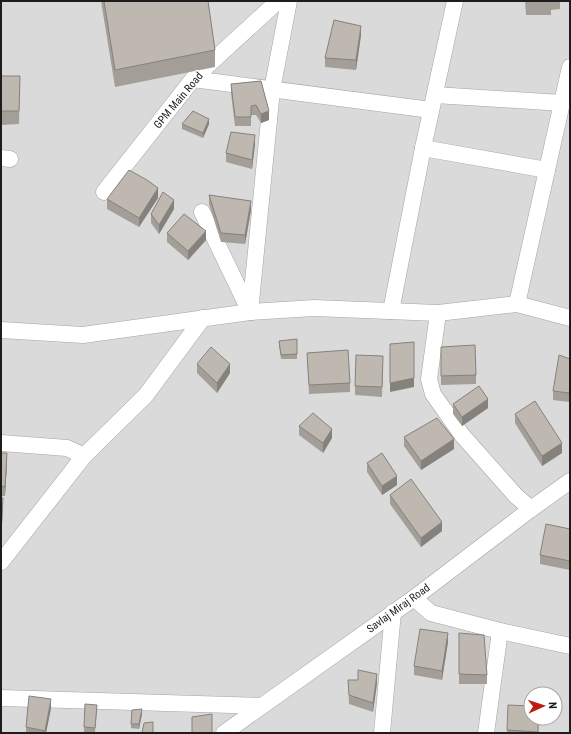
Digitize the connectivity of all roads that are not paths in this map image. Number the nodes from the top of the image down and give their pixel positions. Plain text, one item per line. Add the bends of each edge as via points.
1 (278, 1) edge
2 (289, 1) edge
3 (455, 1) edge
4 (570, 67) edge
5 (194, 79) junction
6 (568, 87) edge
7 (272, 90) junction
8 (433, 103) junction
9 (562, 103) junction
10 (423, 148) junction
11 (547, 170) junction
12 (104, 192) dead end
13 (202, 212) dead end
14 (517, 304) junction
15 (391, 311) junction
16 (250, 312) junction
17 (438, 313) junction
18 (203, 318) junction
19 (570, 318) edge
20 (1, 330) edge
21 (1, 443) edge
22 (84, 456) junction
23 (570, 482) edge
24 (531, 509) junction
25 (1, 562) edge
26 (414, 598) junction
27 (394, 612) junction
28 (500, 631) junction
29 (570, 646) edge
30 (1, 698) edge
31 (261, 706) junction
32 (224, 733) edge
33 (382, 733) edge
34 (486, 733) edge

1 - 5 street, GPM Main Road
2 - 7 street
3 - 8 street
4 - 6 street
5 - 7 street
5 - 12 street, GPM Main Road
6 - 9 street
7 - 8 street
7 - 16 street
8 - 9 street
8 - 10 street
9 - 11 street
10 - 11 street
10 - 15 street
11 - 14 street
13 - 16 street
14 - 17 street
14 - 19 street
15 - 16 street via 314,308
15 - 17 street
16 - 18 street
17 - 24 street via 429,379 433,394 462,435 516,496
18 - 20 street via 83,335
18 - 22 street via 146,395
21 - 22 street via 67,448
22 - 25 street
23 - 24 street, Savlaj Miraj Road
24 - 26 street, Savlaj Miraj Road
26 - 27 street, Savlaj Miraj Road
26 - 28 street via 431,613
27 - 31 street, Savlaj Miraj Road
27 - 33 street
28 - 29 street
28 - 34 street
30 - 31 street
31 - 32 street, Savlaj Miraj Road

